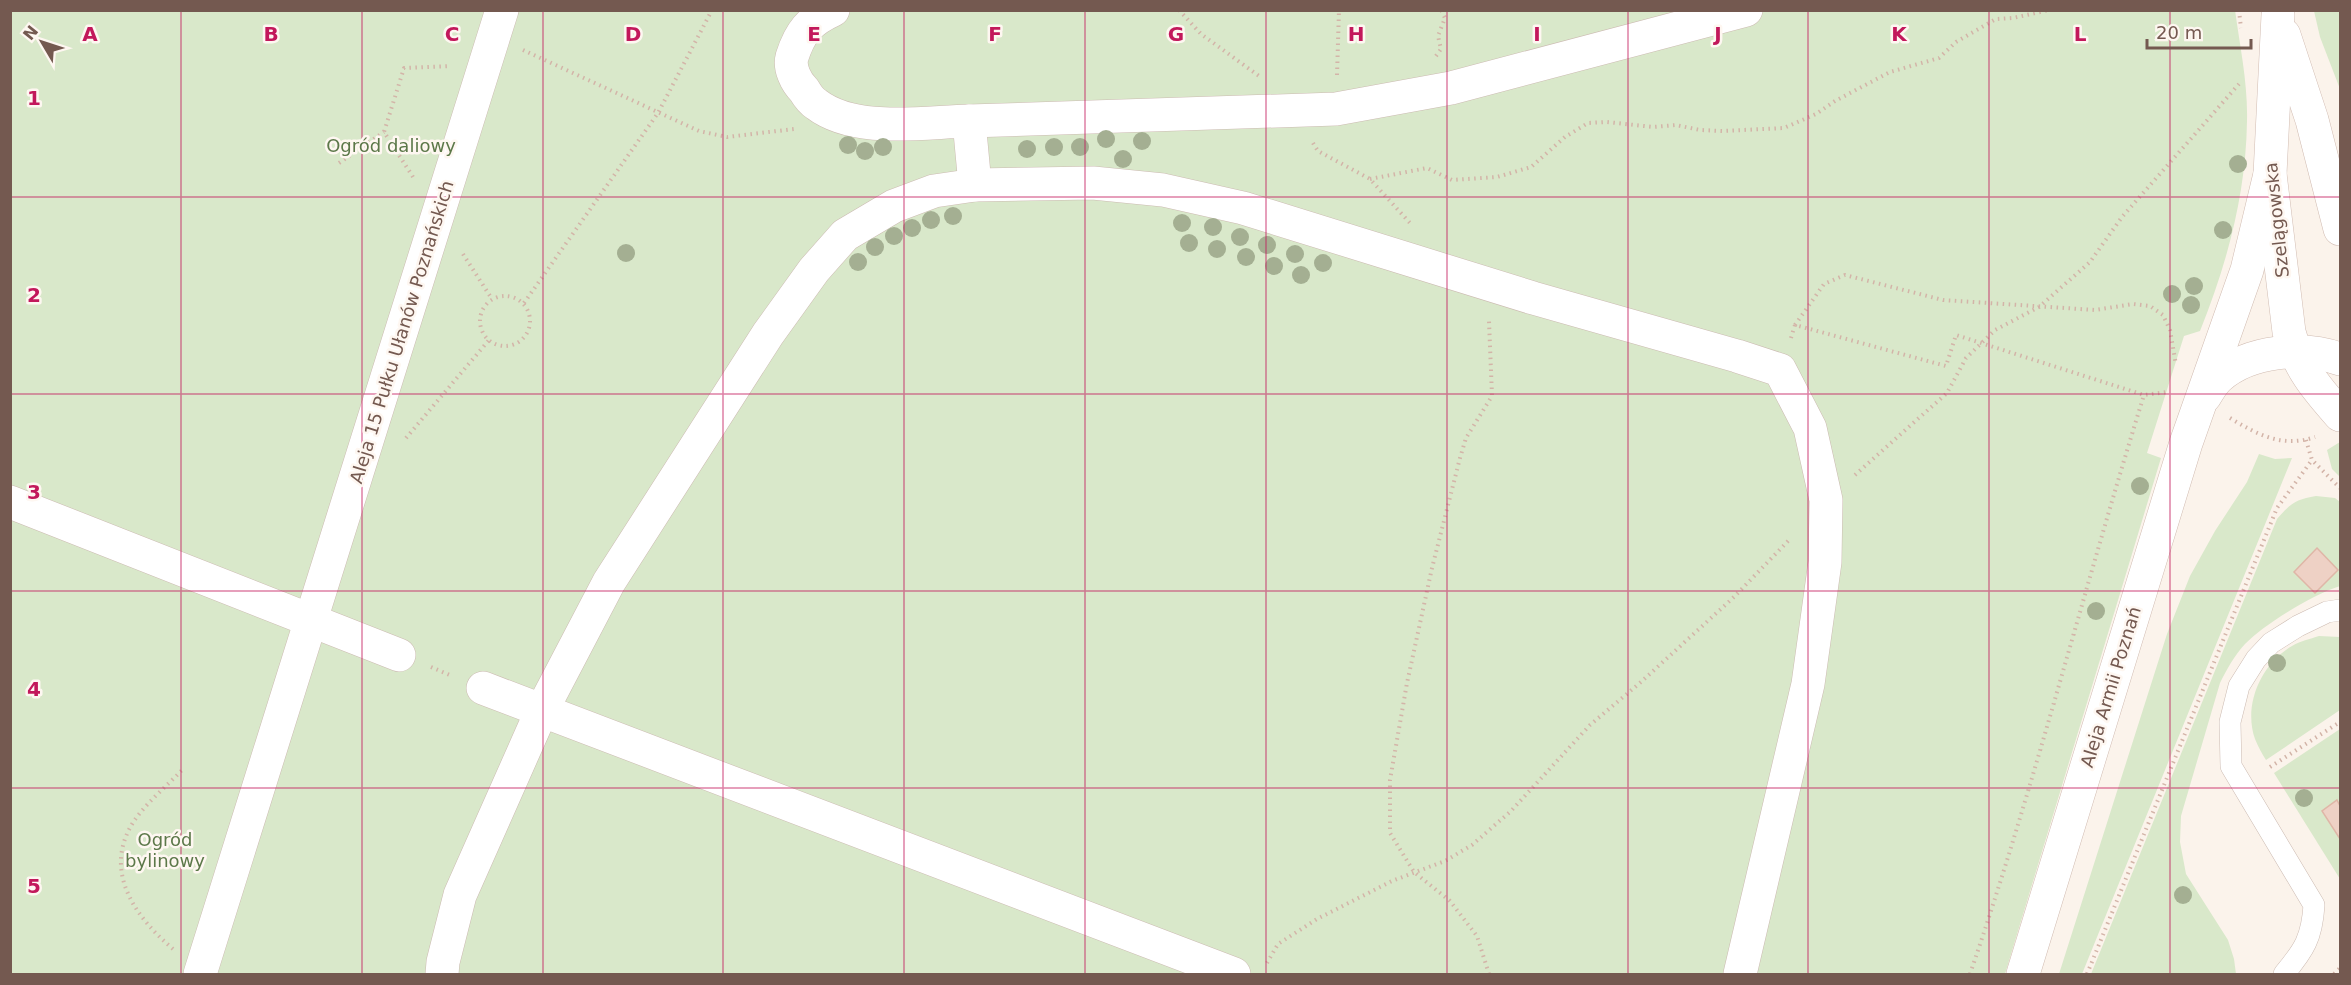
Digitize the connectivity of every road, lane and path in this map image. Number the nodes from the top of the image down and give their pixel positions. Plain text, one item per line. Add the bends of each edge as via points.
1 (712, 10) edge
2 (833, 10) edge
3 (1179, 10) edge
4 (1339, 10) edge
5 (1746, 10) edge
6 (2049, 10) edge
7 (2277, 13) edge
8 (493, 37) edge
9 (2247, 76) dead end
10 (1322, 109) junction
11 (658, 113) junction
12 (969, 121) junction
13 (793, 130) dead end
14 (384, 132) junction
15 (339, 163) dead end
16 (2270, 174) junction
17 (414, 178) dead end
18 (1370, 179) junction
19 (975, 185) junction
20 (1413, 226) dead end
21 (2340, 229) edge
22 (477, 276) dead end
23 (1469, 278) junction
24 (492, 299) junction
25 (524, 303) junction
26 (2039, 307) junction
27 (1795, 325) dead end
28 (1821, 333) dead end
29 (489, 340) junction
30 (1983, 343) junction
31 (2173, 348) dead end
32 (2294, 352) junction
33 (2340, 359) edge
34 (2168, 392) dead end
35 (2144, 395) junction
36 (2201, 401) junction
37 (2240, 424) dead end
38 (2331, 425) edge
39 (2306, 440) junction
40 (399, 446) dead end
41 (2312, 460) junction
42 (2340, 488) edge
43 (1826, 500) junction
44 (10, 502) edge
45 (2336, 613) edge
46 (312, 620) junction
47 (399, 655) joint
48 (483, 688) joint
49 (542, 710) junction
50 (2340, 722) edge
51 (2270, 767) dead end
52 (182, 770) dead end
53 (1414, 872) junction
54 (1266, 964) dead end
55 (2340, 968) edge
56 (201, 969) edge
57 (442, 975) edge
58 (1234, 975) edge
59 (1489, 975) edge
60 (1740, 975) edge
61 (1970, 975) edge
62 (2023, 975) edge
63 (2086, 975) edge
64 (2284, 975) edge
65 (2334, 975) edge

1 - 11 path
2 - 12 street via 817,18 799,37 790,63 797,83 815,104 865,124
3 - 10 path via 1209,40
4 - 10 path
5 - 10 street via 1451,88
6 - 18 path via 1996,19 1977,27 1939,58 1890,72 1784,128 1723,131 1676,125 1653,128 1588,123 1531,167 1497,177 1452,180 1427,168
7 - 16 street, Szelągowska
7 - 21 street, Szelągowska via 2312,120
8 - 11 path
8 - 14 path via 404,68
8 - 46 street, Aleja 15 Pułku Ułanów Poznańskich
9 - 26 path via 2122,217 2090,262
10 - 12 street
10 - 18 path via 1305,131 1318,151
11 - 13 path via 699,131 727,137
11 - 25 path
12 - 19 street
14 - 15 path
14 - 17 path
16 - 32 street, Szelągowska
16 - 36 street, Aleja Armii Poznań via 2247,270
18 - 20 path
19 - 23 street via 1093,183 1163,189 1243,208
19 - 49 street via 934,191 894,206 845,235 814,270 768,334 609,582
22 - 24 path
23 - 43 street via 1780,370 1810,428
23 - 53 path via 1484,294 1490,323 1492,396 1466,438 1460,458 1415,648 1390,780 1390,833
24 - 25 path via 509,295
24 - 29 path via 480,314 483,333
25 - 29 path via 531,324 520,342 510,346
26 - 27 path via 1943,300 1845,275 1824,284
26 - 30 path via 1995,330
26 - 31 path via 2095,310 2133,304 2150,306 2163,315
28 - 30 path via 1946,366 1956,335
29 - 40 path
30 - 35 path
30 - 43 path via 1966,358 1947,393
32 - 33 street, Aleja Armii Poznań
32 - 36 street, Aleja Armii Poznań via 2268,354 2234,367 2218,378
32 - 38 street, Szelągowska
34 - 35 path
35 - 61 path
36 - 62 street, Aleja Armii Poznań
37 - 39 path via 2276,441
38 - 39 path
39 - 41 path
41 - 42 path
41 - 63 path via 2277,508
43 - 53 path via 1734,597 1590,725 1511,811 1472,845 1445,861
43 - 60 street via 1825,562 1808,684
44 - 46 street
45 - 64 lane via 2298,626 2271,643 2239,686 2230,723 2231,766 2314,905 2313,927 2304,950
46 - 47 street
46 - 56 street, Aleja 15 Pułku Ułanów Poznańskich
47 - 48 path
48 - 49 street
49 - 57 street via 460,895
49 - 58 street
50 - 51 path
52 - 56 path via 135,819 123,843 120,864 136,909 154,932
53 - 54 path via 1317,919 1278,944
53 - 59 path via 1450,901 1477,936
55 - 65 path

